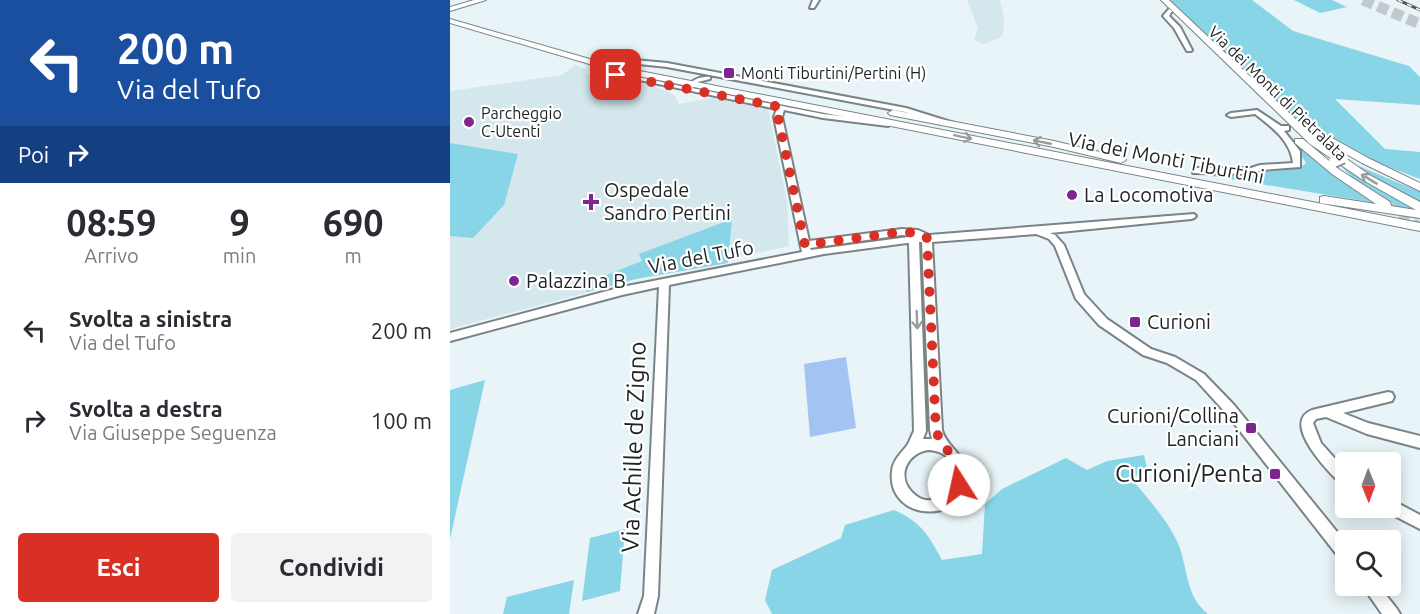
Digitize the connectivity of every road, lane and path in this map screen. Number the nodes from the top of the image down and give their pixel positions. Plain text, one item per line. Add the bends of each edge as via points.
1 (482, 0) edge
2 (816, 0) edge
3 (1157, 0) edge
4 (1165, 0) edge
5 (812, 7) dead end
6 (450, 9) edge
7 (1169, 11) junction
8 (450, 15) edge
9 (450, 21) edge
10 (1189, 50) dead end
11 (613, 60) junction
12 (708, 78) junction
13 (689, 86) junction
14 (1266, 96) junction
15 (780, 107) junction
16 (1231, 114) dead end
17 (905, 125) junction
18 (961, 126) junction
19 (1282, 129) junction
20 (1196, 171) dead end
21 (1385, 171) junction
22 (1352, 182) junction
23 (1420, 186) edge
24 (1245, 193) junction
25 (1305, 198) junction
26 (1386, 205) tunnel mouth
27 (1420, 207) edge
28 (1420, 214) edge
29 (1191, 216) dead end
30 (1420, 220) edge
31 (1420, 227) edge
32 (1036, 231) junction
33 (1420, 236) edge
34 (927, 238) junction
35 (914, 240) junction
36 (806, 250) junction
37 (664, 282) junction
38 (930, 295) junction
39 (916, 296) junction
40 (450, 337) edge
41 (918, 364) junction
42 (932, 364) junction
43 (1388, 397) dead end
44 (1327, 412) junction
45 (1420, 442) edge
46 (912, 449) junction
47 (946, 449) junction
48 (1335, 469) edge
49 (1401, 512) edge
50 (1420, 522) edge
51 (1335, 541) edge
52 (1378, 596) edge
53 (646, 614) edge
54 (1392, 614) edge

1 - 6 main road
2 - 5 street
3 - 7 main road, Via dei Monti di Pietralata
4 - 14 main road, Via dei Monti di Pietralata
7 - 10 street via 1166,16
7 - 19 main road, Via dei Monti di Pietralata
8 - 11 main road, Via dei Monti Tiburtini
9 - 13 main road, Via dei Monti Tiburtini
11 - 12 main road, Via dei Monti Tiburtini
11 - 18 street, Via dei Monti Tiburtini via 667,64 897,108
12 - 13 street
12 - 18 main road, Via dei Monti Tiburtini
13 - 15 street, Via dei Monti Tiburtini
13 - 17 main road, Via dei Monti Tiburtini
14 - 21 main road, Via dei Monti di Pietralata via 1312,131
27 -> 14 main road, Via dei Monti di Pietralata via 1325,150
15 - 17 street, Via dei Monti Tiburtini via 853,121
15 - 36 street via 778,117
16 - 19 street via 1257,112
17 -> 24 main road, Via dei Monti Tiburtini
25 -> 18 main road, Via dei Monti Tiburtini
19 - 20 street via 1296,151 1297,165 1252,171
19 - 22 main road, Via dei Monti di Pietralata
21 - 22 main road, Via dei Monti di Pietralata via 1339,160 1336,167
21 - 23 main road
22 - 26 main road, Via dei Monti di Pietralata
24 - 31 main road, Via dei Monti Tiburtini
24 - 33 main road
25 - 28 main road
25 - 30 main road, Via dei Monti Tiburtini
29 - 32 street, Via del Tufo
32 - 34 street, Via del Tufo
32 - 51 street via 1052,237 1059,245 1080,296 1103,322 1147,352 1171,360 1200,377
34 - 35 street, Via del Tufo
34 - 36 street, Via del Tufo via 902,232
34 - 38 street
35 - 36 street, Via del Tufo
35 - 39 street
36 - 37 street, Via del Tufo
37 - 40 street, Via del Tufo
37 - 53 street, Via Achille de Zigno via 651,596
38 - 39 street
38 - 42 street
39 -> 41 street
41 - 42 street
41 - 46 street via 920,431
42 - 47 street via 936,430
43 - 44 street
44 - 45 street
44 - 48 street via 1312,415 1307,422 1319,454
46 - 47 street via 926,445
46 - 47 street via 899,465 899,484 910,500 926,505 943,502 959,485 959,466
49 - 50 street
52 - 54 street

